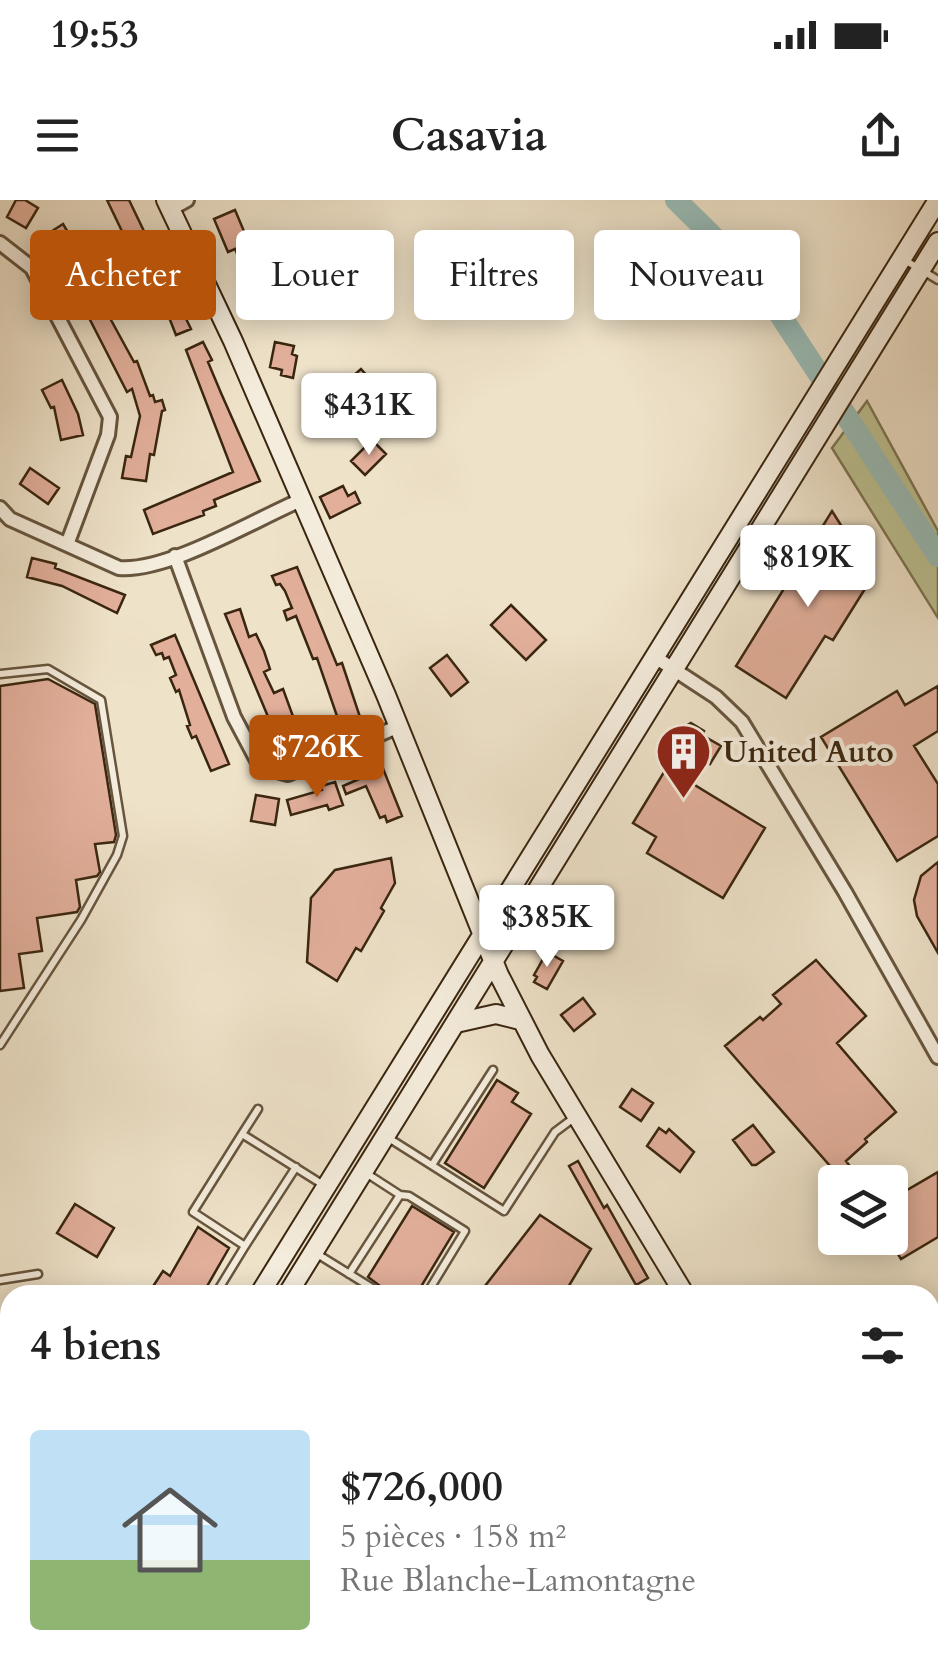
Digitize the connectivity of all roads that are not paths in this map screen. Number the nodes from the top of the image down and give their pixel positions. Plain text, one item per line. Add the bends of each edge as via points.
1 (938, 200) edge
2 (175, 203) edge
3 (938, 242) edge
4 (0, 244) edge
5 (902, 258) junction
6 (920, 270) junction
7 (938, 280) edge
8 (824, 384) junction
9 (838, 403) junction
10 (301, 500) junction
11 (0, 508) edge
12 (68, 542) junction
13 (175, 556) junction
14 (655, 657) junction
15 (675, 670) junction
16 (0, 674) edge
17 (399, 726) junction
18 (482, 936) junction
19 (493, 962) junction
20 (520, 1020) junction
21 (456, 1023) junction
22 (0, 1045) edge
23 (938, 1057) edge
24 (492, 1070) dead end
25 (258, 1109) dead end
26 (577, 1116) junction
27 (242, 1134) junction
28 (386, 1136) junction
29 (432, 1165) junction
30 (296, 1168) junction
31 (364, 1172) junction
32 (326, 1186) junction
33 (400, 1195) junction
34 (245, 1246) junction
35 (314, 1252) junction
36 (38, 1274) dead end
37 (350, 1274) junction
38 (0, 1280) edge
39 (222, 1285) edge
40 (265, 1285) edge
41 (294, 1285) edge
42 (367, 1285) edge
43 (432, 1285) edge
44 (679, 1285) edge

1 - 5 street
2 - 10 street
3 - 6 street
4 - 12 street via 32,268 110,417
5 - 6 lane
5 - 8 street
6 - 7 lane
6 - 9 street
8 - 9 street
8 - 14 street
9 - 15 street
10 - 13 street
10 - 17 street
11 - 12 street via 10,519
12 - 13 street via 119,568
13 - 17 street via 234,717 260,766 288,774
14 - 15 street
14 - 18 street
15 - 19 street
15 - 23 street via 742,722
16 - 22 lane via 48,669 102,700 123,836 81,920
17 - 18 street
18 - 19 street
18 - 32 street
19 - 20 street
19 - 21 street
20 - 21 street via 496,1014
20 - 26 street
21 - 28 street
24 - 29 lane
25 - 27 lane
26 - 29 lane via 554,1132 504,1211
26 - 44 street
27 - 30 lane
27 - 34 lane via 192,1212
28 - 29 lane
28 - 31 street
30 - 32 lane
30 - 34 lane
31 - 33 lane
31 - 35 street
32 - 40 street
33 - 37 lane
33 - 43 lane via 465,1231
34 - 39 lane
35 - 37 lane
35 - 41 street
36 - 38 lane
37 - 42 lane

